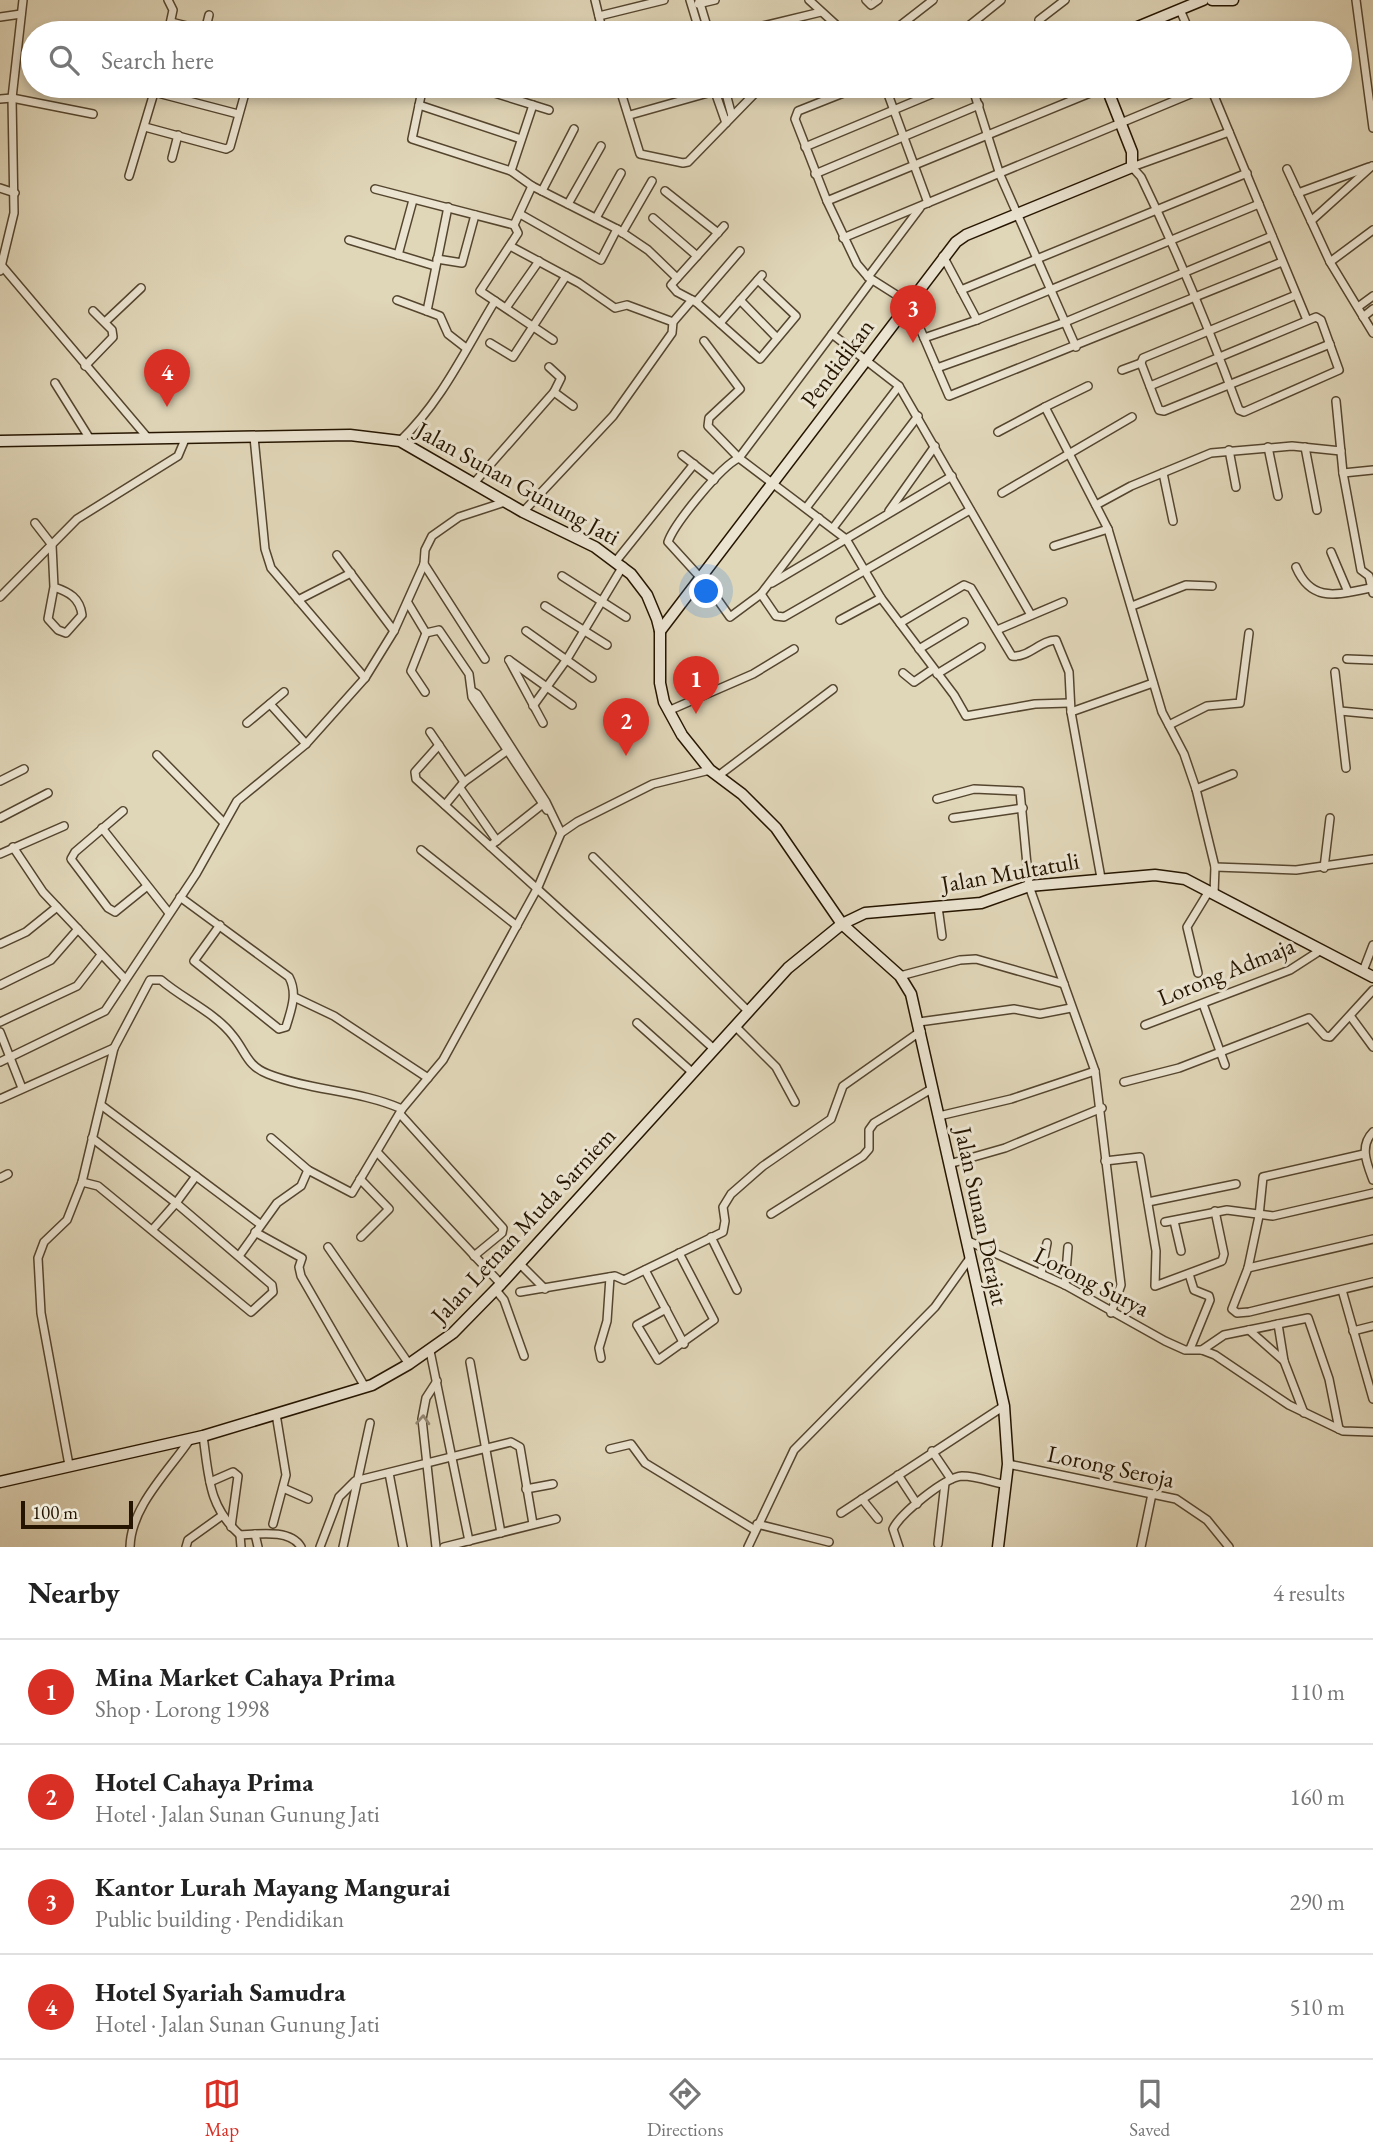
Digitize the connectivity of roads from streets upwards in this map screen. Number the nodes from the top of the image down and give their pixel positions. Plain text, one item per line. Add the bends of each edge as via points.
1 (23, 0) edge
2 (168, 0) edge
3 (595, 0) edge
4 (664, 0) edge
5 (715, 0) edge
6 (809, 0) edge
7 (866, 0) edge
8 (878, 0) edge
9 (933, 0) edge
10 (1001, 0) edge
11 (1065, 0) edge
12 (1203, 0) edge
13 (1212, 0) edge
14 (1233, 0) edge
15 (1356, 0) edge
16 (695, 2) edge
17 (821, 12) junction
18 (1181, 12) junction
19 (21, 14) junction
20 (209, 15) dead end
21 (599, 16) junction
22 (0, 18) edge
23 (1039, 20) dead end
24 (171, 21) edge
25 (208, 21) edge
26 (600, 21) edge
27 (698, 21) edge
28 (704, 21) edge
29 (784, 21) edge
30 (831, 21) edge
31 (906, 21) edge
32 (975, 21) edge
33 (1156, 21) edge
34 (1185, 21) edge
35 (12, 98) junction
36 (153, 98) edge
37 (185, 98) edge
38 (243, 98) edge
39 (420, 98) edge
40 (511, 98) edge
41 (624, 98) edge
42 (683, 98) edge
43 (719, 98) edge
44 (726, 98) edge
45 (750, 98) edge
46 (831, 98) edge
47 (888, 98) edge
48 (923, 98) edge
49 (976, 98) edge
50 (1076, 98) edge
51 (1111, 98) edge
52 (1181, 98) edge
53 (1215, 98) edge
54 (0, 99) edge
55 (419, 105) junction
56 (533, 105) junction
57 (979, 105) junction
58 (549, 110) dead end
59 (892, 111) junction
60 (93, 114) dead end
61 (238, 114) junction
62 (630, 115) junction
63 (729, 119) junction
64 (1120, 123) junction
65 (145, 127) junction
66 (1373, 128) edge
67 (574, 129) dead end
68 (1229, 132) junction
69 (987, 133) junction
70 (178, 135) junction
71 (904, 138) junction
72 (522, 139) junction
73 (601, 146) dead end
74 (805, 147) junction
75 (172, 159) dead end
76 (914, 164) junction
77 (1373, 166) edge
78 (1132, 167) junction
79 (1287, 169) dead end
80 (511, 172) junction
81 (621, 173) dead end
82 (1247, 173) junction
83 (815, 174) junction
84 (1000, 175) junction
85 (129, 176) dead end
86 (652, 181) dead end
87 (532, 186) junction
88 (0, 188) edge
89 (375, 189) dead end
90 (541, 191) junction
91 (665, 191) dead end
92 (15, 192) junction
93 (1298, 193) junction
94 (413, 200) junction
95 (827, 201) junction
96 (928, 203) junction
97 (568, 204) junction
98 (1259, 204) junction
99 (448, 207) junction
100 (920, 208) junction
101 (1157, 210) junction
102 (520, 214) junction
103 (475, 215) junction
104 (1016, 216) junction
105 (653, 218) dead end
106 (596, 219) junction
107 (1311, 221) junction
108 (514, 225) junction
109 (1373, 230) edge
110 (620, 231) junction
111 (1272, 236) junction
112 (844, 238) junction
113 (349, 240) dead end
114 (1170, 242) junction
115 (510, 246) junction
116 (740, 251) dead end
117 (398, 255) junction
118 (943, 255) junction
119 (697, 256) junction
120 (1037, 258) junction
121 (539, 261) junction
122 (436, 262) junction
123 (1282, 262) junction
124 (1329, 262) junction
125 (1, 268) edge
126 (1184, 274) junction
127 (566, 276) junction
128 (677, 278) junction
129 (870, 278) junction
130 (141, 288) dead end
131 (961, 290) junction
132 (1050, 290) junction
133 (1296, 295) junction
134 (1373, 296) edge
135 (1196, 298) junction
136 (397, 300) dead end
137 (740, 300) junction
138 (495, 301) junction
139 (694, 301) junction
140 (909, 303) junction
141 (1358, 307) junction
142 (506, 308) junction
143 (1373, 309) edge
144 (93, 311) dead end
145 (427, 311) junction
146 (1363, 317) junction
147 (976, 320) junction
148 (1307, 320) junction
149 (106, 322) junction
150 (673, 322) junction
151 (720, 323) junction
152 (1063, 323) junction
153 (532, 325) junction
154 (1209, 330) junction
155 (1373, 332) edge
156 (832, 334) junction
157 (777, 338) junction
158 (924, 338) junction
159 (553, 340) dead end
160 (704, 341) dead end
161 (490, 343) dead end
162 (1330, 344) junction
163 (1076, 347) junction
164 (466, 348) junction
165 (1219, 358) junction
166 (867, 359) junction
167 (1141, 363) junction
168 (85, 366) junction
169 (549, 367) dead end
170 (937, 368) junction
171 (1122, 370) dead end
172 (55, 383) dead end
173 (899, 386) junction
174 (1088, 386) dead end
175 (1150, 386) junction
176 (1230, 386) junction
177 (554, 391) junction
178 (1336, 401) dead end
179 (573, 406) dead end
180 (1045, 407) junction
181 (918, 416) junction
182 (1132, 417) dead end
183 (998, 432) dead end
184 (148, 437) junction
185 (254, 437) junction
186 (186, 438) junction
187 (90, 439) junction
188 (0, 441) edge
189 (400, 441) junction
190 (936, 446) junction
191 (1268, 447) junction
192 (1305, 447) junction
193 (1229, 450) junction
194 (1341, 451) junction
195 (1069, 453) junction
196 (682, 455) dead end
197 (739, 458) junction
198 (694, 464) junction
199 (1373, 470) edge
200 (1163, 472) junction
201 (1343, 473) junction
202 (952, 476) junction
203 (714, 480) junction
204 (474, 483) junction
205 (772, 485) junction
206 (1236, 487) dead end
207 (1002, 493) dead end
208 (1278, 496) dead end
209 (506, 502) junction
210 (1097, 505) junction
211 (806, 508) junction
212 (970, 510) junction
213 (1317, 510) dead end
214 (523, 512) junction
215 (886, 515) junction
216 (819, 518) junction
217 (1173, 521) dead end
218 (35, 523) dead end
219 (833, 528) junction
220 (1108, 529) junction
221 (846, 539) junction
222 (52, 545) junction
223 (1054, 547) dead end
224 (1331, 552) dead end
225 (337, 555) dead end
226 (620, 563) junction
227 (424, 564) junction
228 (1296, 567) dead end
229 (864, 571) junction
230 (351, 573) junction
231 (562, 576) dead end
232 (701, 578) junction
233 (769, 585) junction
234 (1212, 586) dead end
235 (54, 587) junction
236 (1372, 591) edge
237 (1348, 592) junction
238 (761, 594) junction
239 (0, 597) edge
240 (881, 598) junction
241 (298, 600) junction
242 (601, 600) junction
243 (1063, 602) dead end
244 (408, 603) junction
245 (1132, 606) junction
246 (545, 607) dead end
247 (1031, 615) junction
248 (626, 617) dead end
249 (840, 620) dead end
250 (964, 622) dead end
251 (900, 623) junction
252 (584, 630) junction
253 (997, 630) junction
254 (394, 631) junction
255 (526, 631) dead end
256 (660, 631) junction
257 (426, 633) junction
258 (1249, 633) dead end
259 (607, 645) dead end
260 (981, 648) dead end
261 (794, 649) dead end
262 (919, 649) junction
263 (485, 659) dead end
264 (567, 659) junction
265 (1347, 659) dead end
266 (1373, 660) edge
267 (935, 671) junction
268 (1335, 672) dead end
269 (903, 673) dead end
270 (365, 678) junction
271 (592, 678) dead end
272 (1153, 683) junction
273 (548, 687) junction
274 (833, 689) dead end
275 (284, 692) dead end
276 (425, 692) dead end
277 (1069, 703) junction
278 (270, 704) junction
279 (572, 705) dead end
280 (533, 706) junction
281 (668, 711) junction
282 (1340, 711) junction
283 (1070, 712) junction
284 (1373, 714) edge
285 (247, 723) dead end
286 (542, 723) dead end
287 (1169, 725) junction
288 (430, 732) dead end
289 (306, 744) junction
290 (439, 745) junction
291 (509, 750) junction
292 (158, 755) dead end
293 (1346, 768) dead end
294 (24, 769) dead end
295 (714, 773) junction
296 (1233, 774) dead end
297 (0, 781) edge
298 (462, 785) junction
299 (1196, 789) junction
300 (48, 793) dead end
301 (937, 799) dead end
302 (445, 805) junction
303 (545, 806) junction
304 (1023, 808) junction
305 (122, 811) dead end
306 (0, 818) edge
307 (953, 818) dead end
308 (1330, 818) dead end
309 (224, 823) junction
310 (64, 825) dead end
311 (102, 828) junction
312 (561, 833) junction
313 (497, 841) junction
314 (490, 846) junction
315 (13, 847) junction
316 (421, 850) dead end
317 (0, 854) edge
318 (593, 857) dead end
319 (1373, 859) edge
320 (1215, 867) junction
321 (1324, 868) junction
322 (1101, 878) junction
323 (1029, 886) junction
324 (146, 887) junction
325 (538, 887) junction
326 (1211, 892) junction
327 (180, 897) junction
328 (57, 907) junction
329 (938, 907) junction
330 (169, 913) junction
331 (842, 924) junction
332 (220, 925) junction
333 (517, 926) junction
334 (78, 929) junction
335 (942, 936) dead end
336 (0, 944) edge
337 (1373, 945) edge
338 (1321, 950) junction
339 (101, 955) junction
340 (1198, 973) dead end
341 (1368, 974) edge
342 (900, 976) junction
343 (125, 979) junction
344 (1064, 984) junction
345 (0, 985) edge
346 (1373, 989) edge
347 (294, 997) junction
348 (1203, 1004) junction
349 (1071, 1008) junction
350 (748, 1012) junction
351 (1351, 1017) junction
352 (0, 1021) edge
353 (638, 1023) dead end
354 (1145, 1025) dead end
355 (735, 1026) junction
356 (920, 1026) junction
357 (0, 1032) edge
358 (1373, 1047) edge
359 (114, 1048) junction
360 (714, 1049) junction
361 (1221, 1050) junction
362 (9, 1057) junction
363 (0, 1062) edge
364 (1225, 1065) dead end
365 (1095, 1071) junction
366 (693, 1073) junction
367 (428, 1078) junction
368 (1124, 1082) dead end
369 (22, 1088) junction
370 (933, 1088) junction
371 (0, 1098) edge
372 (795, 1102) dead end
373 (101, 1105) junction
374 (1102, 1108) junction
375 (401, 1112) junction
376 (939, 1116) junction
377 (1373, 1132) edge
378 (92, 1138) junction
379 (271, 1138) dead end
380 (378, 1153) junction
381 (1364, 1154) junction
382 (1105, 1161) junction
383 (949, 1164) junction
384 (308, 1170) junction
385 (196, 1176) junction
386 (360, 1179) junction
387 (1373, 1180) edge
388 (82, 1181) junction
389 (1237, 1184) dead end
390 (1373, 1194) edge
391 (1148, 1202) junction
392 (177, 1203) junction
393 (1215, 1211) junction
394 (771, 1214) dead end
395 (1259, 1216) junction
396 (260, 1224) junction
397 (153, 1229) junction
398 (255, 1232) junction
399 (361, 1237) dead end
400 (711, 1237) junction
401 (1373, 1239) edge
402 (966, 1240) junction
403 (1047, 1242) dead end
404 (328, 1247) dead end
405 (1068, 1247) dead end
406 (1181, 1251) dead end
407 (679, 1254) junction
408 (239, 1256) junction
409 (474, 1256) junction
410 (970, 1258) junction
411 (519, 1264) junction
412 (1248, 1268) junction
413 (645, 1270) junction
414 (1041, 1274) junction
415 (1189, 1274) junction
416 (610, 1277) junction
417 (1373, 1282) edge
418 (1065, 1285) junction
419 (498, 1287) junction
420 (545, 1289) junction
421 (737, 1290) dead end
422 (1342, 1290) junction
423 (520, 1292) dead end
424 (666, 1309) junction
425 (1111, 1313) junction
426 (1278, 1324) junction
427 (1373, 1326) edge
428 (1249, 1330) junction
429 (1353, 1331) junction
430 (684, 1344) junction
431 (1190, 1349) junction
432 (1202, 1350) junction
433 (430, 1351) junction
434 (524, 1356) dead end
435 (601, 1358) dead end
436 (1284, 1361) junction
437 (470, 1362) dead end
438 (409, 1364) junction
439 (1369, 1373) edge
440 (437, 1381) junction
441 (365, 1387) junction
442 (1373, 1399) edge
443 (1004, 1406) junction
444 (1304, 1413) junction
445 (276, 1414) junction
446 (370, 1423) dead end
447 (1339, 1429) junction
448 (1373, 1432) edge
449 (203, 1436) junction
450 (191, 1438) junction
451 (486, 1449) junction
452 (610, 1449) dead end
453 (932, 1451) junction
454 (453, 1457) junction
455 (425, 1463) junction
456 (1008, 1464) junction
457 (69, 1465) junction
458 (389, 1473) junction
459 (898, 1475) junction
460 (355, 1481) junction
461 (948, 1481) junction
462 (0, 1482) edge
463 (210, 1482) junction
464 (553, 1484) dead end
465 (1006, 1485) junction
466 (283, 1488) junction
467 (526, 1489) junction
468 (1152, 1494) junction
469 (308, 1499) dead end
470 (862, 1499) junction
471 (917, 1504) junction
472 (334, 1509) junction
473 (841, 1513) dead end
474 (351, 1514) junction
475 (220, 1517) junction
476 (556, 1519) dead end
477 (878, 1519) dead end
478 (273, 1524) dead end
479 (533, 1524) junction
480 (231, 1527) junction
481 (756, 1527) junction
482 (501, 1532) junction
483 (255, 1534) junction
484 (240, 1535) junction
485 (469, 1541) junction
486 (829, 1542) dead end
487 (939, 1544) dead end
488 (130, 1547) edge
489 (186, 1547) edge
490 (241, 1547) edge
491 (258, 1547) edge
492 (301, 1547) edge
493 (320, 1547) edge
494 (343, 1547) edge
495 (403, 1547) edge
496 (436, 1547) edge
497 (444, 1547) edge
498 (748, 1547) edge
499 (899, 1547) edge
500 (998, 1547) edge
501 (1141, 1547) edge
502 (1229, 1547) edge

1 - 19 street
2 - 24 street
3 - 21 street
4 - 21 street
5 - 16 street
6 - 17 street
7 - 8 street via 871,5
9 - 31 street
10 - 32 street
11 - 23 street
12 - 18 street
13 - 14 street
15 - 66 street
16 - 27 street
16 - 28 street
17 - 29 street
17 - 30 street
18 - 33 street
18 - 34 street
19 - 22 street
19 - 35 street
20 - 25 street
21 - 26 street
35 - 54 street
35 - 60 street
35 - 92 street
36 - 65 street
37 - 61 street
38 - 61 street
39 - 55 street
40 - 56 street
41 - 62 street
42 - 62 street
43 - 63 street
44 - 63 street
45 - 63 street
46 - 74 street via 798,111 795,120
47 - 59 street
48 - 59 street
49 - 57 street
50 - 69 street
51 - 64 street
52 - 64 street
53 - 68 street
55 - 72 street
55 - 80 street via 412,139
56 - 58 street
56 - 72 street
57 - 69 street
57 - 71 street
59 - 71 street
59 - 74 street
61 - 70 street via 230,147
62 - 63 street via 640,154 683,163
64 - 78 street via 1132,152
64 - 84 street
65 - 70 street
65 - 85 street
67 - 90 street
68 - 78 street
68 - 82 street
69 - 76 street
69 - 84 street
70 - 75 street
71 - 76 street
71 - 83 street
72 - 80 street
73 - 97 street
74 - 83 street
76 - 95 street
76 - 96 street
77 - 93 street
77 - 107 street
78 - 101 street
78 - 104 street, Pendidikan
79 - 93 street
80 - 87 street
81 - 106 street
82 - 98 street
82 - 101 street
83 - 95 street
84 - 96 street
84 - 104 street
86 - 110 street
87 - 90 street
87 - 102 street
88 - 92 street
89 - 94 street
90 - 97 street
91 - 119 street via 721,230
92 - 125 street via 10,239
93 - 107 street
94 - 99 street
94 - 117 street
95 - 112 street
96 - 100 street
97 - 106 street
98 - 111 street
98 - 114 street
99 - 103 street
99 - 122 street
100 - 112 street
100 - 129 street
101 - 114 street
101 - 120 street
102 - 108 street
102 - 110 street via 601,260
103 - 108 street
103 - 122 street via 462,263
104 - 118 street, Pendidikan via 966,235
104 - 120 street
105 - 119 street
106 - 110 street
107 - 124 street
108 - 115 street via 518,233
109 - 124 street
110 - 128 street
111 - 123 street
111 - 126 street
112 - 129 street
113 - 117 street
114 - 126 street
114 - 132 street
115 - 121 street
115 - 138 street via 480,290
116 - 139 street
117 - 122 street
118 - 131 street
118 - 140 street, Pendidikan
119 - 128 street
120 - 131 street
120 - 132 street
121 - 127 street
121 - 142 street
122 - 145 street
123 - 133 street
123 - 135 street
124 - 141 street
125 - 168 street
126 - 135 street
126 - 152 street
127 - 150 street via 615,308 627,305
127 - 153 street
128 - 139 street via 672,287
129 - 140 street
129 - 156 street
130 - 149 street
131 - 147 street
132 - 147 street
132 - 152 street
133 - 148 street
133 - 154 street
134 - 141 street
135 - 154 street
135 - 163 street
136 - 145 street
137 - 151 street
137 - 157 street
137 - 157 street via 760,277 796,316
138 - 142 street
138 - 164 street
139 - 150 street
139 - 151 street
140 - 158 street
140 - 166 street, Pendidikan
141 - 146 street
142 - 153 street
143 - 146 street
144 - 149 street
145 - 164 street via 440,316 448,334
146 - 155 street
147 - 158 street
148 - 162 street via 1319,318
148 - 165 street
149 - 168 street via 112,339
150 - 214 street via 672,333 613,416
151 - 157 street via 760,359
152 - 163 street
152 - 170 street
153 - 159 street
153 - 161 street via 513,356
154 - 165 street
154 - 167 street via 1143,358
156 - 166 street
156 - 197 street
158 - 170 street
160 - 197 street via 740,389 707,422
162 - 176 street
162 - 176 street via 1337,373 1244,412
163 - 170 street via 951,396
164 - 189 street via 443,393
165 - 175 street
165 - 176 street
166 - 173 street
166 - 205 street, Pendidikan
167 - 171 street
167 - 175 street
168 - 184 street
169 - 177 street via 561,378
172 - 187 street
173 - 181 street
173 - 211 street
174 - 180 street
175 - 176 street via 1161,412
177 - 179 street
177 - 204 street
178 - 194 street
180 - 183 street
180 - 195 street
181 - 190 street
181 - 219 street
182 - 195 street
184 - 186 street, Jalan Sunan Gunung Jati
184 - 187 street, Jalan Sunan Gunung Jati
185 - 186 street, Jalan Sunan Gunung Jati
185 - 189 street, Jalan Sunan Gunung Jati via 349,435
185 - 241 street via 265,549 275,574
186 - 222 street via 178,456 77,519
187 - 188 street, Jalan Sunan Gunung Jati
189 - 204 street, Jalan Sunan Gunung Jati
190 - 202 street
190 - 215 street
191 - 192 street
191 - 193 street
191 - 208 street
192 - 194 street
192 - 213 street
193 - 200 street
193 - 206 street
194 - 201 street
195 - 207 street
195 - 210 street
196 - 198 street
197 - 203 street
197 - 205 street
198 - 203 street
198 - 226 street
199 - 201 street
200 - 210 street
200 - 217 street
201 - 236 street via 1361,570 1370,576
202 - 212 street
202 - 215 street
203 - 232 street via 668,540
204 - 209 street, Jalan Sunan Gunung Jati
205 - 211 street
205 - 232 street, Pendidikan
209 - 214 street, Jalan Sunan Gunung Jati
209 - 227 street via 445,526 432,536
210 - 220 street
211 - 216 street
212 - 229 street
212 - 247 street
214 - 226 street, Jalan Sunan Gunung Jati
215 - 221 street
216 - 219 street
216 - 233 street
218 - 222 street
219 - 221 street
220 - 223 street
220 - 245 street
221 - 229 street
221 - 233 street
222 - 235 street
222 - 239 street
224 - 237 street
225 - 230 street
226 - 242 street
226 - 256 street, Jalan Sunan Gunung Jati via 647,595
227 - 244 street
227 - 263 street
228 - 237 street via 1309,589
229 - 238 street via 779,619
229 - 240 street
230 - 241 street
230 - 254 street
231 - 242 street
232 - 238 street via 730,617
232 - 256 street, Pendidikan
233 - 238 street
234 - 245 street via 1186,585
235 - 235 street via 80,604 82,615 66,633 48,619
236 - 237 street
240 - 249 street
240 - 251 street
241 - 270 street
242 - 248 street
242 - 252 street
243 - 247 street
244 - 254 street
244 - 257 street
245 - 272 street
246 - 252 street
247 - 253 street
250 - 262 street
251 - 253 street via 964,585 971,588
251 - 262 street
252 - 259 street
252 - 264 street
253 - 277 street via 1015,657 1056,640 1069,672
254 - 270 street
255 - 264 street
256 - 281 street, Jalan Sunan Gunung Jati via 660,683
257 - 276 street via 411,671
257 - 291 street via 439,630 445,635 469,674 472,691
258 - 287 street via 1240,703 1207,706
260 - 267 street
261 - 281 street via 753,674
262 - 267 street
264 - 271 street
264 - 273 street
265 - 266 street
267 - 269 street via 914,682
267 - 277 street via 968,717 1035,704
268 - 282 street
270 - 289 street
272 - 283 street
272 - 287 street
273 - 279 street
273 - 280 street
273 - 280 street via 509,660
274 - 295 street
275 - 278 street
277 - 283 street
278 - 285 street
278 - 289 street
280 - 286 street
281 - 295 street, Jalan Sunan Gunung Jati
282 - 284 street
282 - 293 street
283 - 322 street
287 - 299 street
288 - 290 street
289 - 309 street via 237,800
290 - 298 street
290 - 302 street via 413,776
291 - 298 street
291 - 303 street
292 - 309 street
294 - 297 street
295 - 312 street via 653,784
295 - 331 street, Jalan Sunan Gunung Jati via 776,828
296 - 299 street
298 - 302 street
298 - 313 street
299 - 320 street
300 - 306 street
301 - 304 street via 974,789 1016,789
302 - 314 street
303 - 312 street
303 - 313 street
304 - 307 street
304 - 323 street
305 - 311 street
308 - 321 street
309 - 327 street
310 - 315 street
311 - 324 street
311 - 324 street via 72,859 93,888 115,912
312 - 325 street
313 - 314 street
314 - 325 street
315 - 317 street
315 - 328 street
316 - 333 street
318 - 350 street
319 - 321 street
320 - 321 street
320 - 326 street
322 - 323 street, Jalan Multatuli
322 - 326 street, Jalan Multatuli via 1173,877
323 - 329 street, Jalan Multatuli via 981,902
323 - 344 street
324 - 330 street
325 - 333 street
325 - 360 street
326 - 338 street, Jalan Multatuli
326 - 340 street via 1187,927
327 - 330 street
327 - 332 street
328 - 334 street
328 - 336 street via 26,932
329 - 331 street, Jalan Multatuli via 865,913
329 - 335 street
330 - 343 street
331 - 342 street, Jalan Sunan Derajat
331 - 350 street, Jalan Letnan Muda Sarniem via 788,968
332 - 347 street via 289,977
332 - 347 street via 194,961 279,1029 286,1027
333 - 367 street via 443,1060
334 - 339 street
334 - 345 street via 51,960
337 - 341 street
338 - 341 street, Jalan Multatuli
338 - 348 street, Lorong Admaja via 1290,970
339 - 343 street
339 - 352 street via 78,986
342 - 344 street via 976,959
342 - 356 street, Jalan Sunan Derajat via 911,994
343 - 362 street via 105,1012
344 - 349 street
346 - 351 street
347 - 367 street via 334,1016
348 - 354 street, Lorong Admaja
348 - 361 street
349 - 356 street via 1040,1014 1014,1009
349 - 365 street
350 - 355 street, Jalan Letnan Muda Sarniem
351 - 358 street
351 - 361 street via 1331,1037 1309,1017
353 - 366 street
355 - 360 street, Jalan Letnan Muda Sarniem
355 - 372 street via 781,1073
356 - 370 street, Jalan Sunan Derajat
356 - 400 street via 843,1086 831,1119 731,1194 723,1207 725,1227
357 - 362 street
359 - 369 street
359 - 373 street
359 - 375 street via 155,978 226,1029 251,1066 300,1084 358,1093
360 - 366 street, Jalan Letnan Muda Sarniem
361 - 364 street
361 - 368 street via 1179,1068
362 - 363 street
362 - 369 street
365 - 374 street
365 - 376 street
366 - 411 street, Jalan Letnan Muda Sarniem
367 - 375 street
369 - 371 street
370 - 376 street, Jalan Sunan Derajat
370 - 394 street via 874,1122 869,1149 863,1156
373 - 378 street
373 - 385 street
374 - 382 street
374 - 383 street via 1005,1148
375 - 380 street
375 - 409 street via 503,1228
376 - 383 street, Jalan Sunan Derajat
377 - 381 street
378 - 388 street
378 - 392 street
379 - 384 street
380 - 386 street
380 - 409 street
381 - 387 street
381 - 395 street via 1263,1177
382 - 391 street via 1140,1157
382 - 425 street via 1121,1286
383 - 402 street, Jalan Sunan Derajat
384 - 386 street via 352,1193
384 - 396 street via 299,1189 285,1196
385 - 392 street
385 - 396 street
386 - 399 street via 389,1209
388 - 397 street via 98,1186
388 - 457 street via 67,1220 44,1242 38,1258 41,1313
389 - 391 street
390 - 395 street
391 - 415 street via 1156,1251 1155,1286
392 - 397 street
392 - 408 street
393 - 395 street
393 - 406 street via 1170,1222
393 - 415 street via 1224,1258
395 - 412 street
396 - 398 street
397 - 408 street via 253,1312 274,1288
398 - 408 street
398 - 441 street via 302,1258 301,1276
400 - 407 street
400 - 421 street
401 - 412 street
402 - 410 street, Jalan Sunan Derajat
402 - 414 street, Lorong Surya
403 - 414 street
404 - 438 street
405 - 418 street
407 - 413 street
407 - 430 street via 714,1320
409 - 419 street
410 - 443 street, Jalan Sunan Derajat
410 - 481 street via 935,1307 800,1442
411 - 419 street, Jalan Letnan Muda Sarniem
411 - 420 street
412 - 422 street via 1233,1304 1237,1313
413 - 416 street via 624,1280
413 - 424 street
414 - 418 street, Lorong Surya
415 - 431 street via 1194,1290 1210,1300
416 - 420 street
416 - 435 street
417 - 422 street
418 - 425 street, Lorong Surya
419 - 433 street, Jalan Letnan Muda Sarniem
419 - 434 street
420 - 423 street
422 - 429 street
424 - 430 street
424 - 430 street via 637,1325 658,1360
425 - 431 street, Lorong Surya
426 - 428 street
426 - 436 street
426 - 447 street via 1308,1318 1329,1379
427 - 429 street
428 - 432 street via 1224,1335
428 - 436 street
429 - 439 street
431 - 432 street, Lorong Surya
432 - 444 street
433 - 438 street, Jalan Letnan Muda Sarniem
433 - 440 street
436 - 444 street
437 - 451 street
438 - 441 street, Jalan Letnan Muda Sarniem
439 - 442 street
440 - 454 street
455 -> 440 street via 422,1419 426,1398
441 - 445 street, Jalan Letnan Muda Sarniem
443 - 453 street
443 - 456 street, Jalan Sunan Derajat
444 - 447 street
445 - 449 street, Jalan Letnan Muda Sarniem
445 - 466 street via 284,1453
446 - 460 street
447 - 448 street
449 - 450 street, Jalan Letnan Muda Sarniem
449 - 463 street
450 - 457 street, Jalan Letnan Muda Sarniem
450 - 488 street via 141,1509
451 - 454 street
451 - 467 street via 517,1443
451 - 482 street
452 - 481 street via 631,1444 655,1470
453 - 459 street
453 - 461 street
454 - 455 street
454 - 485 street
455 - 458 street
455 - 496 street
456 - 465 street, Jalan Sunan Derajat
456 - 468 street, Lorong Seroja
457 - 462 street, Jalan Letnan Muda Sarniem
458 - 460 street
458 - 495 street
459 - 470 street
459 - 471 street
460 - 472 street
460 - 474 street
461 - 465 street via 959,1476
461 - 471 street
461 - 487 street
463 - 475 street
463 - 480 street via 233,1472 238,1476
464 - 467 street
465 - 500 street, Jalan Sunan Derajat
466 - 469 street
466 - 478 street
467 - 479 street
468 - 501 street
468 - 502 street, Lorong Seroja via 1186,1504 1208,1520
470 - 473 street
470 - 477 street
471 - 499 street via 894,1525
472 - 474 street
472 - 493 street
474 - 494 street
475 - 480 street
475 - 489 street via 188,1540
476 - 479 street
479 - 482 street
480 - 484 street
481 - 486 street
481 - 498 street
482 - 485 street
483 - 484 street
483 - 491 street
483 - 492 street via 291,1536
484 - 490 street
485 - 497 street

